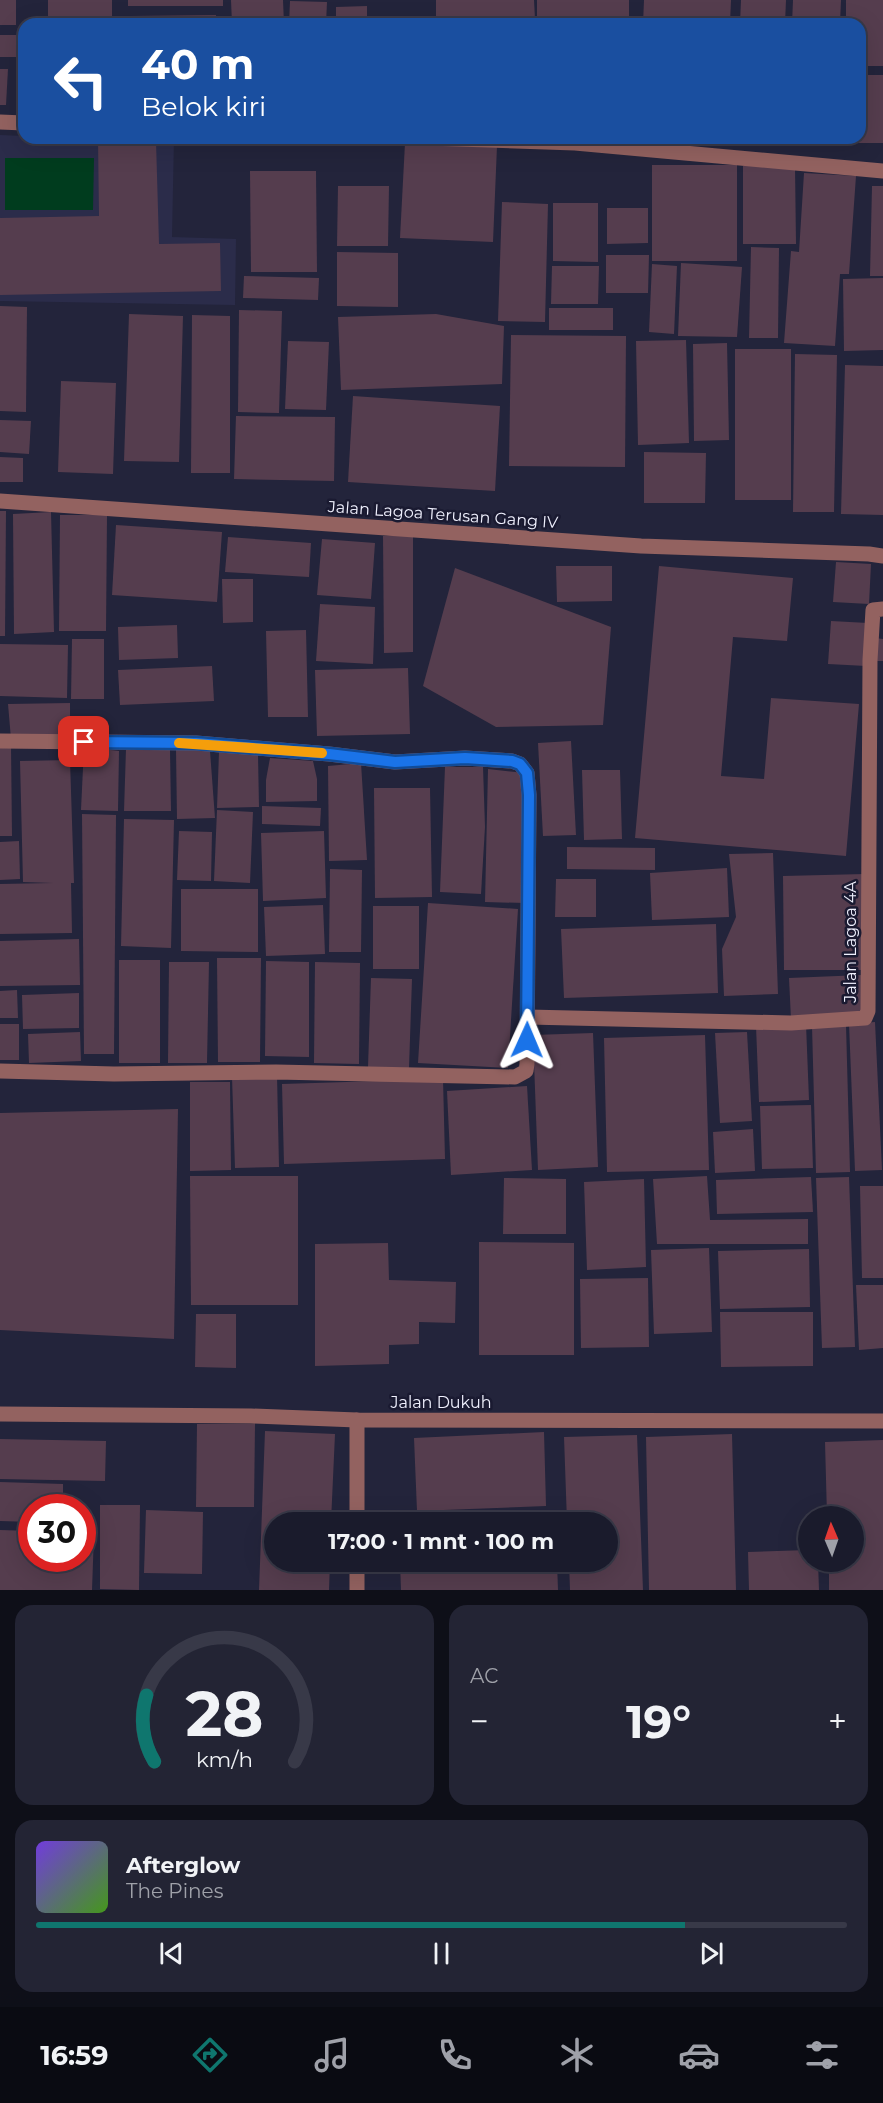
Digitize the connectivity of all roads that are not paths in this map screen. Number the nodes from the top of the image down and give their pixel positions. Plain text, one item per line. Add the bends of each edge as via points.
1 (0, 122) edge
2 (18, 123) edge
3 (586, 144) edge
4 (883, 171) edge
5 (0, 501) edge
6 (883, 556) edge
7 (883, 609) edge
8 (0, 741) edge
9 (528, 1017) junction
10 (0, 1071) edge
11 (0, 1414) edge
12 (357, 1420) junction
13 (883, 1421) edge
14 (357, 1512) edge
15 (357, 1572) edge
16 (357, 1590) edge

1 - 2 street
3 - 4 street
5 - 6 street, Jalan Lagoa Terusan Gang IV via 640,546
7 - 9 street, Jalan Lagoa 4A via 873,610 871,648 865,1018 791,1023
8 - 9 street via 196,743 395,762 465,758 520,764 527,773 529,795
9 - 10 street via 526,1071 515,1077
11 - 12 street, Jalan Dukuh
12 - 13 street, Jalan Dukuh
12 - 14 street
15 - 16 street

